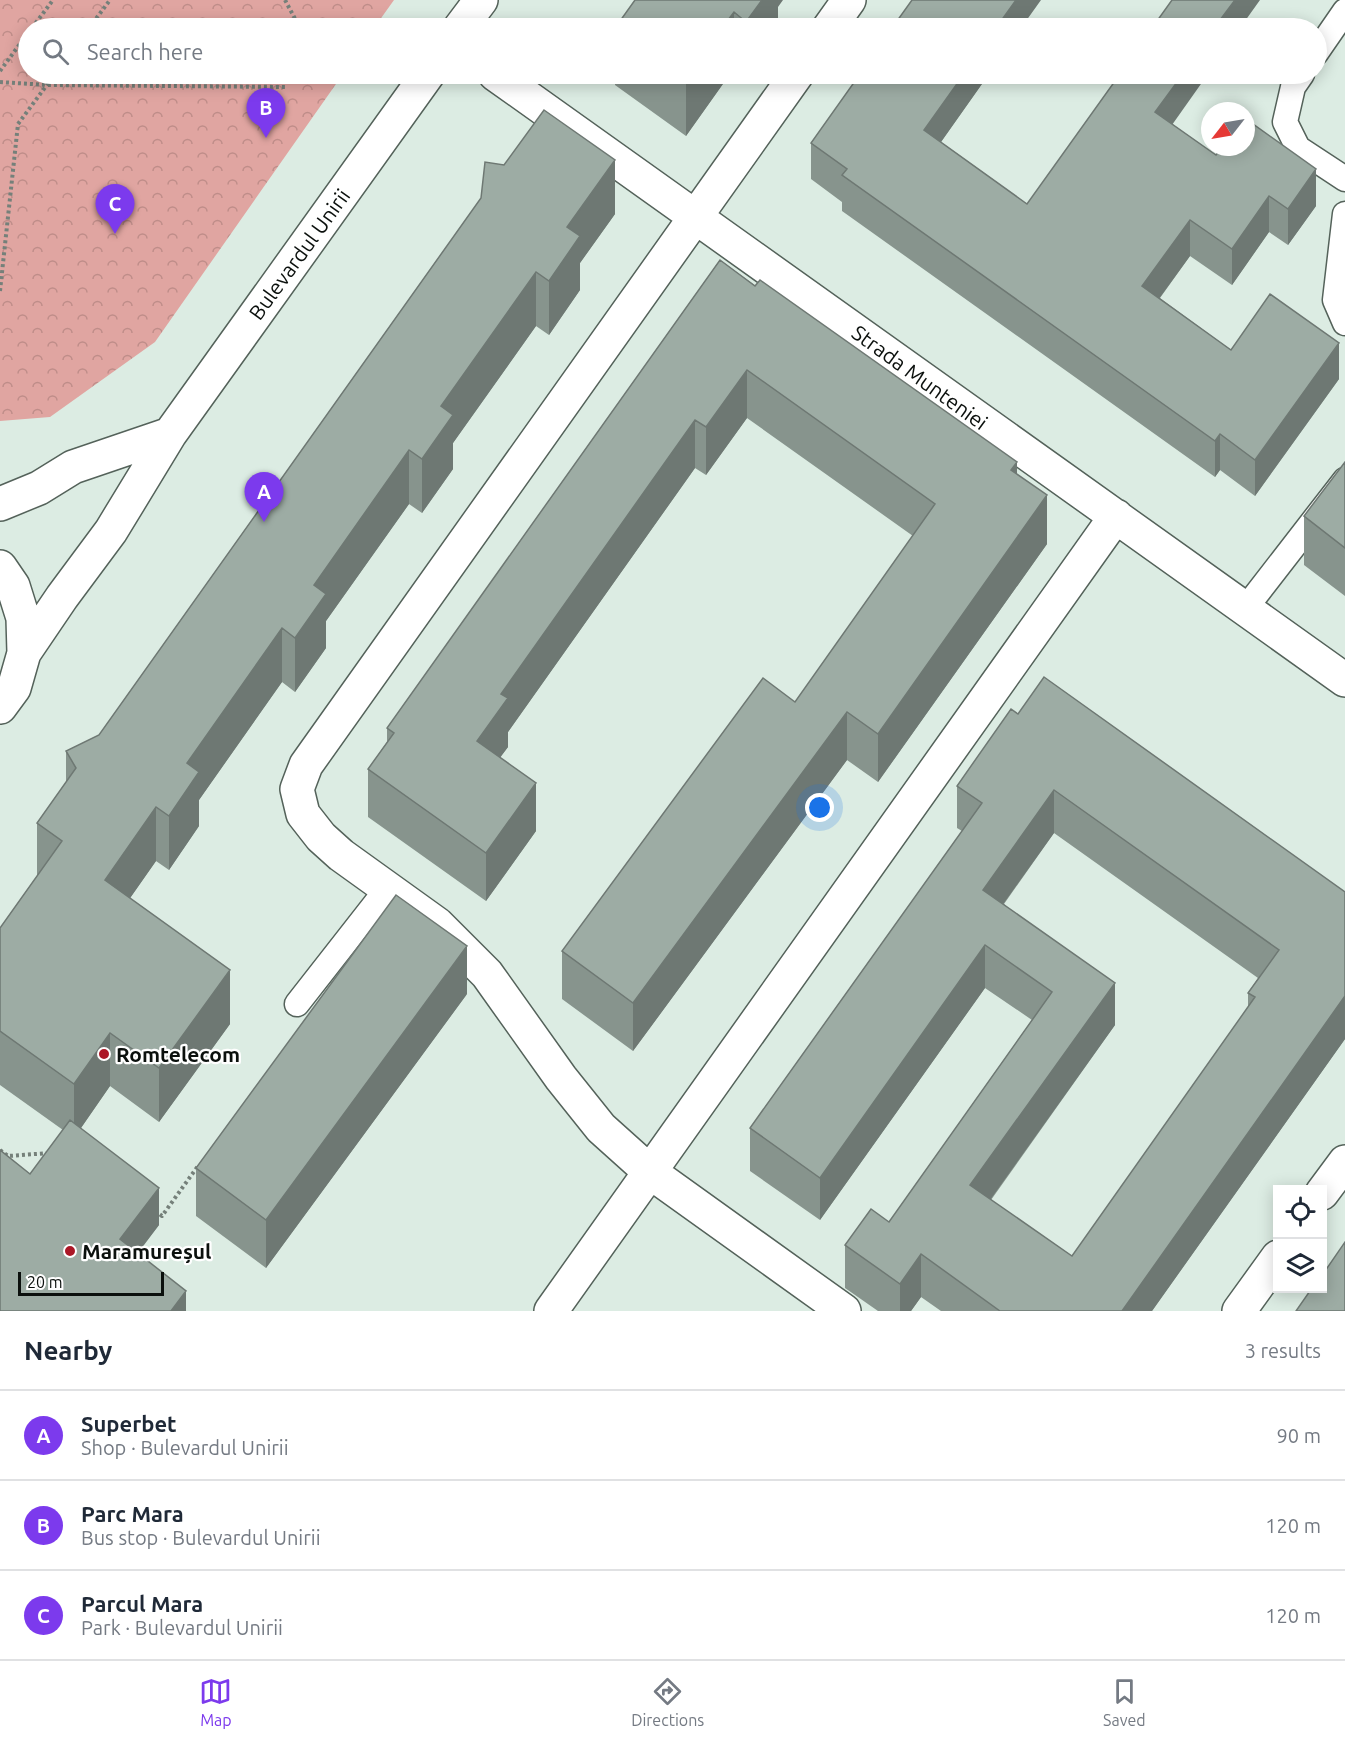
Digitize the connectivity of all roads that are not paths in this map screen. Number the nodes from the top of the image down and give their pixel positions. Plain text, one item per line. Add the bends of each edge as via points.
1 (481, 0) edge
2 (849, 0) edge
3 (1345, 11) edge
4 (468, 18) edge
5 (836, 18) edge
6 (1327, 38) edge
7 (421, 84) edge
8 (509, 84) edge
9 (790, 84) edge
10 (1295, 84) edge
11 (1345, 179) edge
12 (1345, 214) edge
13 (696, 216) junction
14 (1345, 323) edge
15 (170, 434) junction
16 (1345, 480) edge
17 (0, 504) edge
18 (1116, 516) junction
19 (0, 567) edge
20 (1245, 609) junction
21 (24, 653) junction
22 (1345, 680) edge
23 (0, 707) edge
24 (387, 889) junction
25 (297, 1004) dead end
26 (1345, 1162) edge
27 (650, 1172) junction
28 (1327, 1187) edge
29 (1273, 1264) edge
30 (551, 1311) edge
31 (844, 1311) edge
32 (1239, 1311) edge

1 - 4 street
2 - 5 street
3 - 6 lane
7 - 15 street, Bulevardul Unirii
8 - 13 street, Strada Munteniei
9 - 13 street
10 - 11 lane via 1285,122 1298,148
12 - 14 lane via 1335,300
13 - 18 street, Strada Munteniei
13 - 24 street via 306,765 297,789 303,814 341,855
15 - 17 street via 73,467 39,488
15 - 21 street, Bulevardul Unirii via 111,531
16 - 20 lane
18 - 20 street, Strada Munteniei
18 - 27 street
19 - 21 street, Bulevardul Unirii via 13,586 23,618
20 - 22 street, Strada Munteniei
21 - 23 street, Bulevardul Unirii via 14,688
24 - 25 lane
24 - 27 street via 437,924 487,974 601,1128
26 - 28 street
27 - 30 street
27 - 31 street
29 - 32 street

